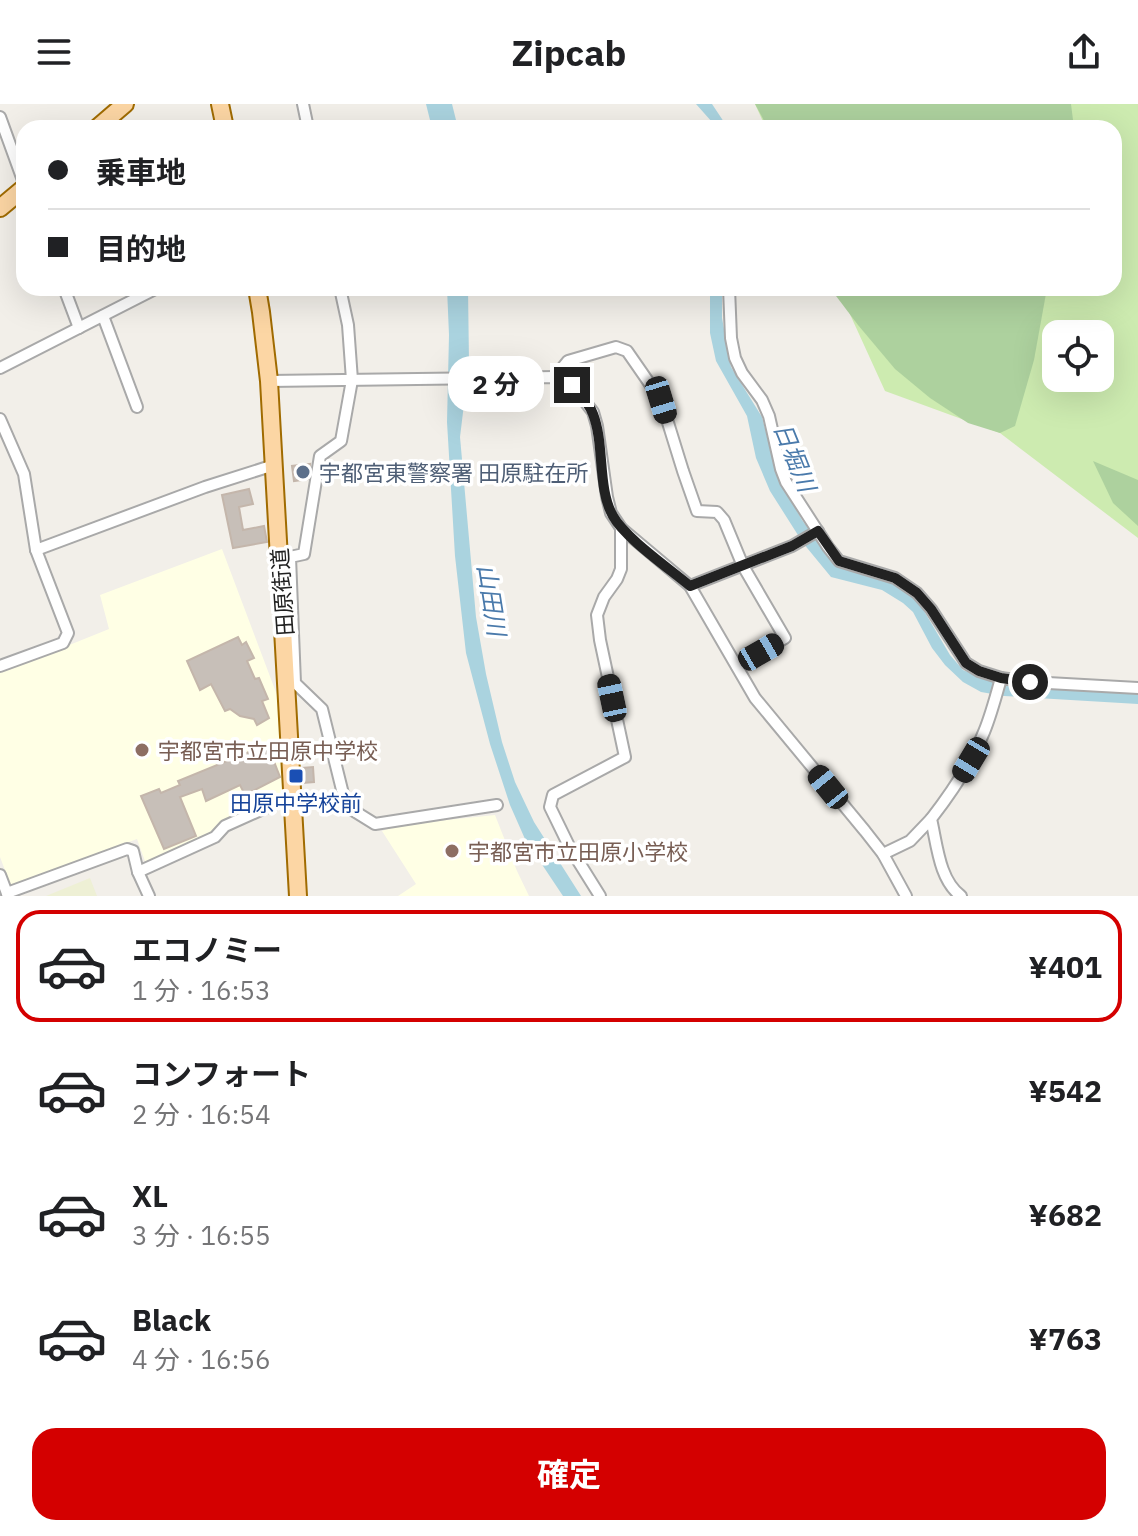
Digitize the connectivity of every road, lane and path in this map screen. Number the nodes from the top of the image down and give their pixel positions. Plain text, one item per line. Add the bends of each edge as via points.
1 (125, 104) edge
2 (0, 117) edge
3 (106, 120) edge
4 (16, 163) edge
5 (16, 193) edge
6 (0, 208) edge
7 (67, 296) edge
8 (142, 296) edge
9 (258, 296) edge
10 (342, 296) edge
11 (729, 296) edge
12 (103, 316) junction
13 (79, 328) junction
14 (0, 368) edge
15 (555, 377) junction
16 (352, 380) junction
17 (269, 381) junction
18 (137, 407) dead end
19 (0, 419) edge
20 (274, 465) junction
21 (621, 528) junction
22 (818, 531) junction
23 (36, 550) junction
24 (743, 566) junction
25 (690, 586) junction
26 (0, 666) edge
27 (737, 666) junction
28 (1001, 678) junction
29 (1138, 688) edge
30 (292, 796) junction
31 (497, 805) dead end
32 (931, 819) junction
33 (883, 854) junction
34 (138, 872) junction
35 (0, 875) edge
36 (7, 894) edge
37 (149, 896) edge
38 (298, 896) edge
39 (600, 896) edge
40 (906, 896) edge
41 (961, 896) edge

1 - 3 main road
2 - 4 street
5 - 6 main road
7 - 13 street
8 - 12 street
9 - 17 main road, 田原街道
10 - 16 street
11 - 22 street via 735,358 769,416 786,482
12 - 13 street
12 - 18 street
13 - 14 street
15 - 16 street
15 - 21 street via 572,385 593,412 607,497
15 - 24 street via 568,361 616,347 627,351 661,400 697,511 717,512 724,520
16 - 17 street
16 - 31 street via 341,441 320,456 304,554 290,557 295,683 322,709 346,806 375,824
17 - 20 main road, 田原街道
19 - 23 street via 24,474
20 - 23 street
20 - 30 main road, 田原街道
21 - 25 street
21 - 39 street via 621,569 597,615 625,757 553,795 550,807
22 - 24 street
22 - 28 street via 839,561 895,578 917,593 966,663
23 - 26 street via 68,633 63,643
24 - 25 street
24 - 27 street via 785,638
25 - 27 street
27 - 33 street via 755,698
28 - 29 street
28 - 32 street via 971,760
30 - 34 street
30 - 38 main road, 田原街道
32 - 33 street via 910,841
32 - 41 street via 945,876
33 - 40 street
34 - 36 street via 133,851 127,849
34 - 37 street
35 - 36 street

